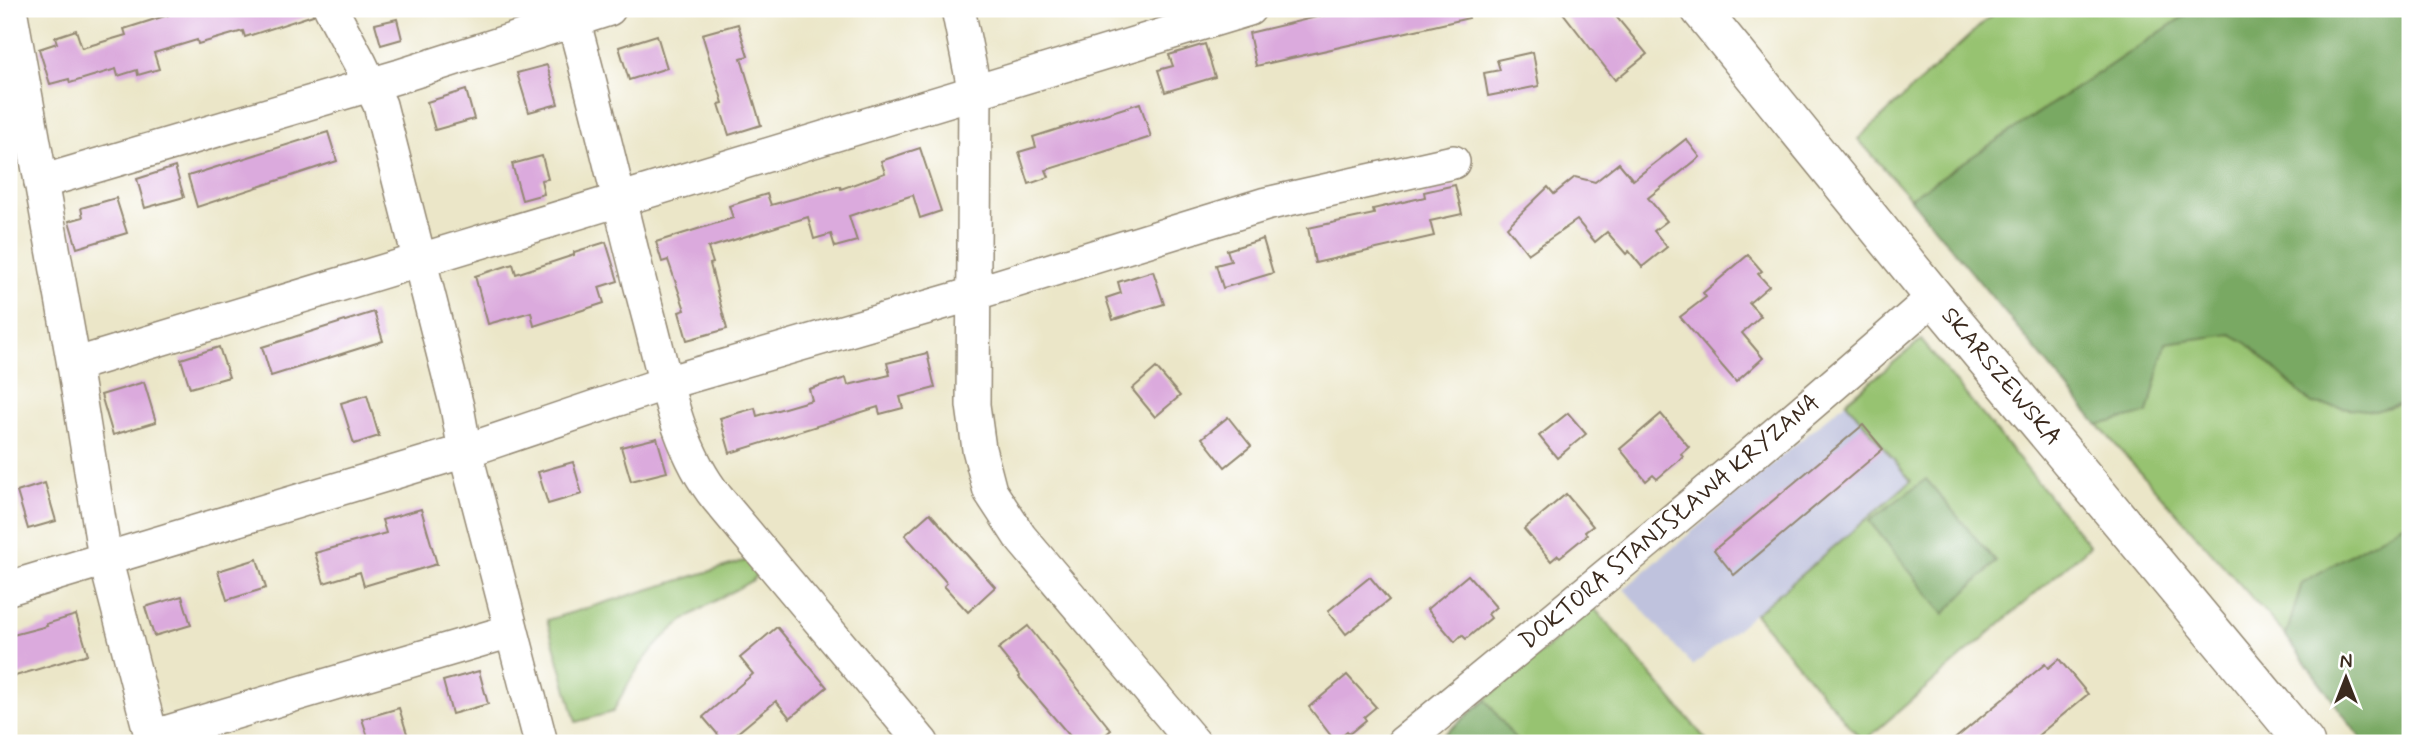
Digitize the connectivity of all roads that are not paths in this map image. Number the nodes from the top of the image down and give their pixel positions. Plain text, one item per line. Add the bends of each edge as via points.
1 (10, 9) edge
2 (331, 9) edge
3 (609, 9) edge
4 (958, 9) edge
5 (1249, 9) edge
6 (1700, 9) edge
7 (571, 14) edge
8 (370, 83) junction
9 (975, 93) junction
10 (1453, 162) dead end
11 (41, 182) junction
12 (618, 201) junction
13 (420, 260) junction
14 (973, 294) junction
15 (1934, 297) junction
16 (74, 365) junction
17 (666, 383) junction
18 (465, 451) junction
19 (105, 558) junction
20 (9, 588) edge
21 (512, 631) junction
22 (152, 740) edge
23 (541, 743) edge
24 (922, 743) edge
25 (1194, 743) edge
26 (1404, 743) edge
27 (2305, 743) edge

1 - 11 street
2 - 8 street
3 - 7 street
4 - 9 street
5 - 9 street
6 - 15 main road, SKARSZEWSKA
7 - 8 street
7 - 12 street
8 - 11 street
8 - 13 street via 380,105
9 - 12 street
9 - 14 street
10 - 14 street via 1266,204
11 - 16 street
12 - 13 street
12 - 17 street
13 - 16 street
13 - 18 street
14 - 17 street
14 - 25 street via 973,405 990,491 1020,537
15 - 26 street, DOKTORA STANISŁAWA KRYZANA via 1840,381
15 - 27 main road, SKARSZEWSKA
16 - 19 street
17 - 18 street
17 - 24 street via 703,480
18 - 19 street
18 - 21 street
19 - 20 street
19 - 22 street
21 - 22 street
21 - 23 street

